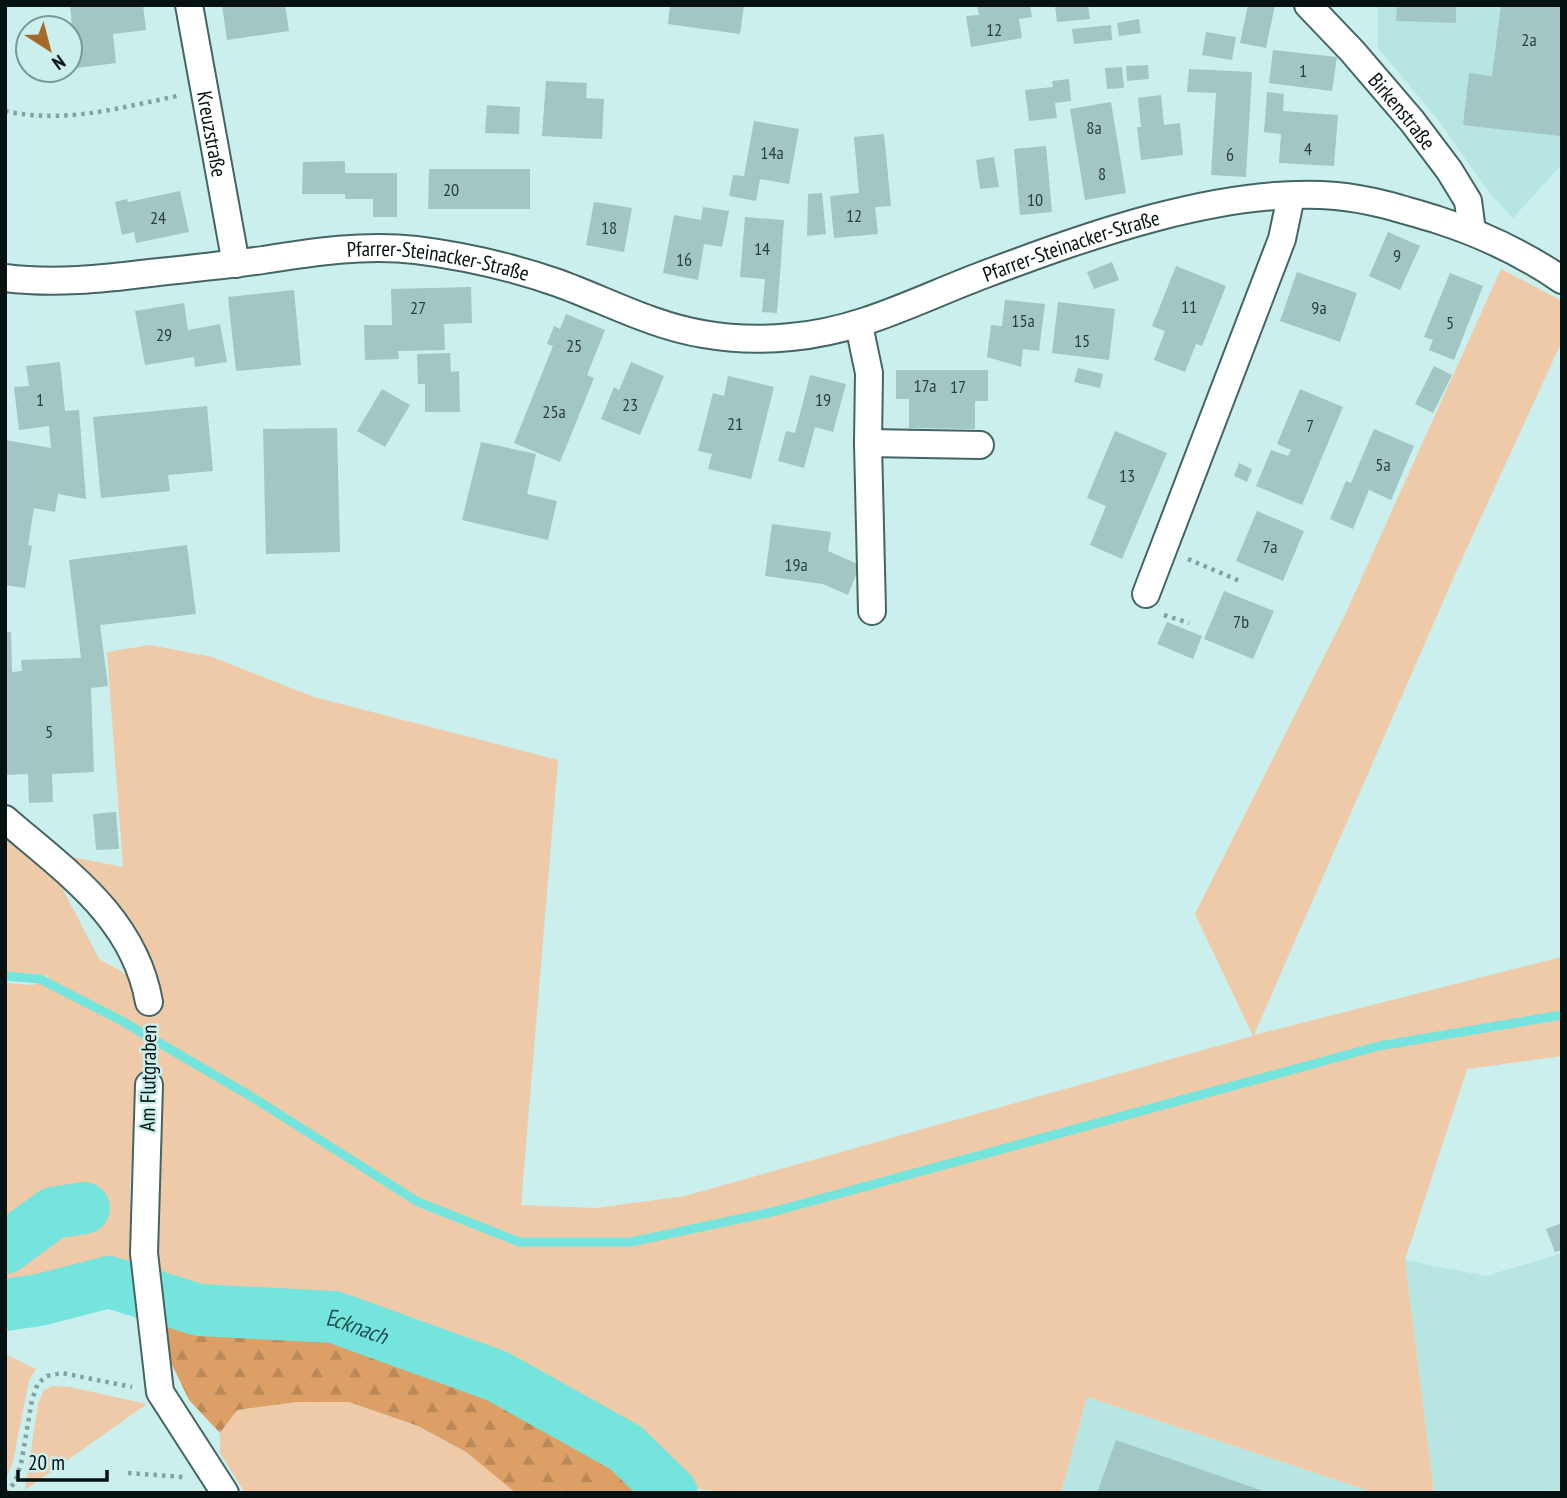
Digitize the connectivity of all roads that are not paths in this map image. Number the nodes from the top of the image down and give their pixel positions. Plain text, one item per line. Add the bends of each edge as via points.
1 (189, 5) edge
2 (1308, 5) edge
3 (1291, 196) junction
4 (1472, 231) junction
5 (236, 264) junction
6 (1559, 277) edge
7 (5, 278) edge
8 (859, 325) junction
9 (868, 443) junction
10 (980, 445) dead end
11 (1146, 594) dead end
12 (872, 611) dead end
13 (5, 819) edge
14 (149, 1002) road end
15 (149, 1086) road end
16 (221, 1487) edge

1 - 5 street, Kreuzstraße
2 - 4 street, Birkenstraße via 1406,113 1449,170 1468,201
3 - 4 street, Pfarrer-Steinacker-Straße via 1336,196 1392,206
3 - 8 street, Pfarrer-Steinacker-Straße via 1200,207 1122,227
3 - 11 street via 1282,239
4 - 6 street, Pfarrer-Steinacker-Straße
5 - 7 street, Pfarrer-Steinacker-Straße via 70,281
5 - 8 street, Pfarrer-Steinacker-Straße via 331,250 412,250 513,269 701,334 793,337
8 - 9 street via 869,373
9 - 10 street
9 - 12 street
13 - 14 street, Am Flutgraben via 65,869 119,928 145,977
15 - 16 street, Am Flutgraben via 144,1253 160,1392

